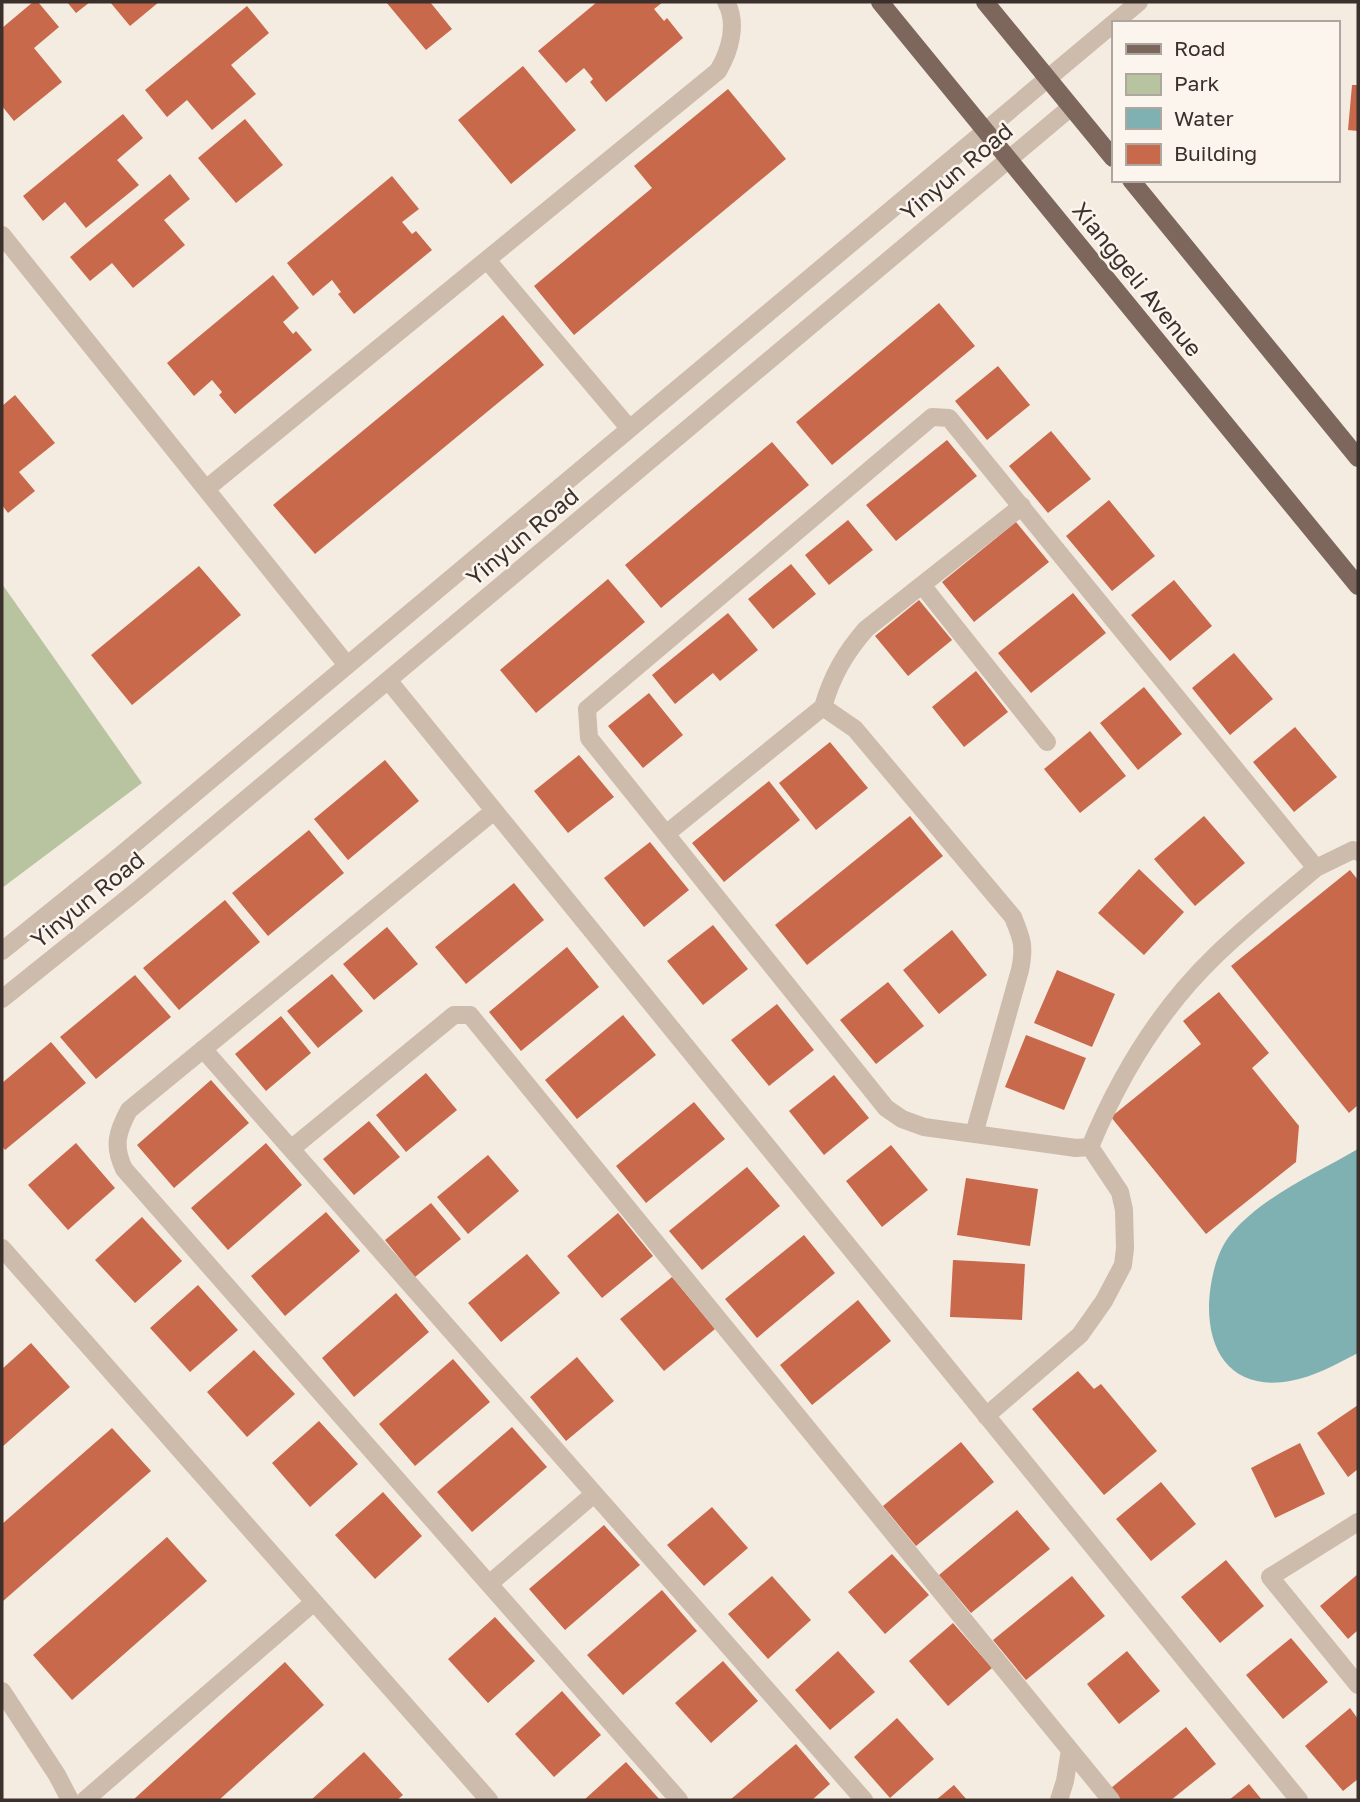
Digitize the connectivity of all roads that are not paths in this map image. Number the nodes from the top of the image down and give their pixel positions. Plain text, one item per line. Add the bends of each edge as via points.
1 (726, 2) edge
2 (880, 2) edge
3 (985, 2) edge
4 (1139, 2) edge
5 (1116, 21) edge
6 (1112, 24) edge
7 (1047, 78) junction
8 (1071, 107) junction
9 (985, 130) junction
10 (1112, 157) edge
11 (1009, 159) junction
12 (1133, 182) edge
13 (2, 235) edge
14 (487, 260) junction
15 (629, 428) junction
16 (1358, 458) edge
17 (206, 489) junction
18 (1022, 506) junction
19 (922, 585) junction
20 (1358, 586) edge
21 (347, 665) junction
22 (388, 680) junction
23 (823, 707) junction
24 (1047, 742) dead end
25 (494, 811) junction
26 (666, 834) junction
27 (1358, 852) edge
28 (1316, 868) junction
29 (2, 951) edge
30 (2, 999) edge
31 (203, 1049) junction
32 (974, 1133) junction
33 (1090, 1147) junction
34 (291, 1149) junction
35 (2, 1248) edge
36 (986, 1416) junction
37 (594, 1494) junction
38 (1358, 1522) edge
39 (489, 1584) junction
40 (314, 1602) junction
41 (1358, 1685) edge
42 (2, 1691) edge
43 (1070, 1750) junction
44 (70, 1800) edge
45 (85, 1800) edge
46 (489, 1800) edge
47 (679, 1800) edge
48 (864, 1800) edge
49 (1059, 1800) edge
50 (1111, 1800) edge
51 (1299, 1800) edge

1 - 14 street via 732,34 718,71
2 - 9 main road, Xianggeli Avenue
3 - 7 main road
4 - 5 street, Yinyun Road
6 - 7 street, Yinyun Road
7 - 8 main road
7 - 9 street, Yinyun Road
8 - 10 main road
8 - 11 street, Yinyun Road
9 - 11 main road, Xianggeli Avenue
9 - 15 street, Yinyun Road
11 - 20 main road, Xianggeli Avenue
11 - 22 street, Yinyun Road
12 - 16 main road
13 - 17 street
14 - 15 street
14 - 17 street
15 - 21 street, Yinyun Road
17 - 21 street
18 - 19 street
18 - 26 street via 949,418 932,417 587,709 589,738
18 - 28 street
19 - 23 street via 866,629 850,648
19 - 24 street
21 - 29 street, Yinyun Road
22 - 25 street
22 - 30 street, Yinyun Road
23 - 26 street
23 - 32 street via 855,729 1013,916 1022,940 1020,970
25 - 31 street
25 - 36 street
26 - 32 street via 886,1108 924,1127
27 - 28 street via 1353,850
28 - 33 street via 1214,957 1178,996 1117,1087
31 - 34 street
31 - 39 street via 129,1110 117,1139 124,1169
32 - 33 street
33 - 36 street via 1119,1192 1124,1210 1124,1265 1080,1335
34 - 37 street
34 - 43 street via 454,1015 470,1015
35 - 40 street
36 - 51 street
37 - 39 street
37 - 48 street
38 - 41 street via 1270,1577
39 - 47 street
40 - 45 street
40 - 46 street
42 - 44 street
43 - 49 street
43 - 50 street

